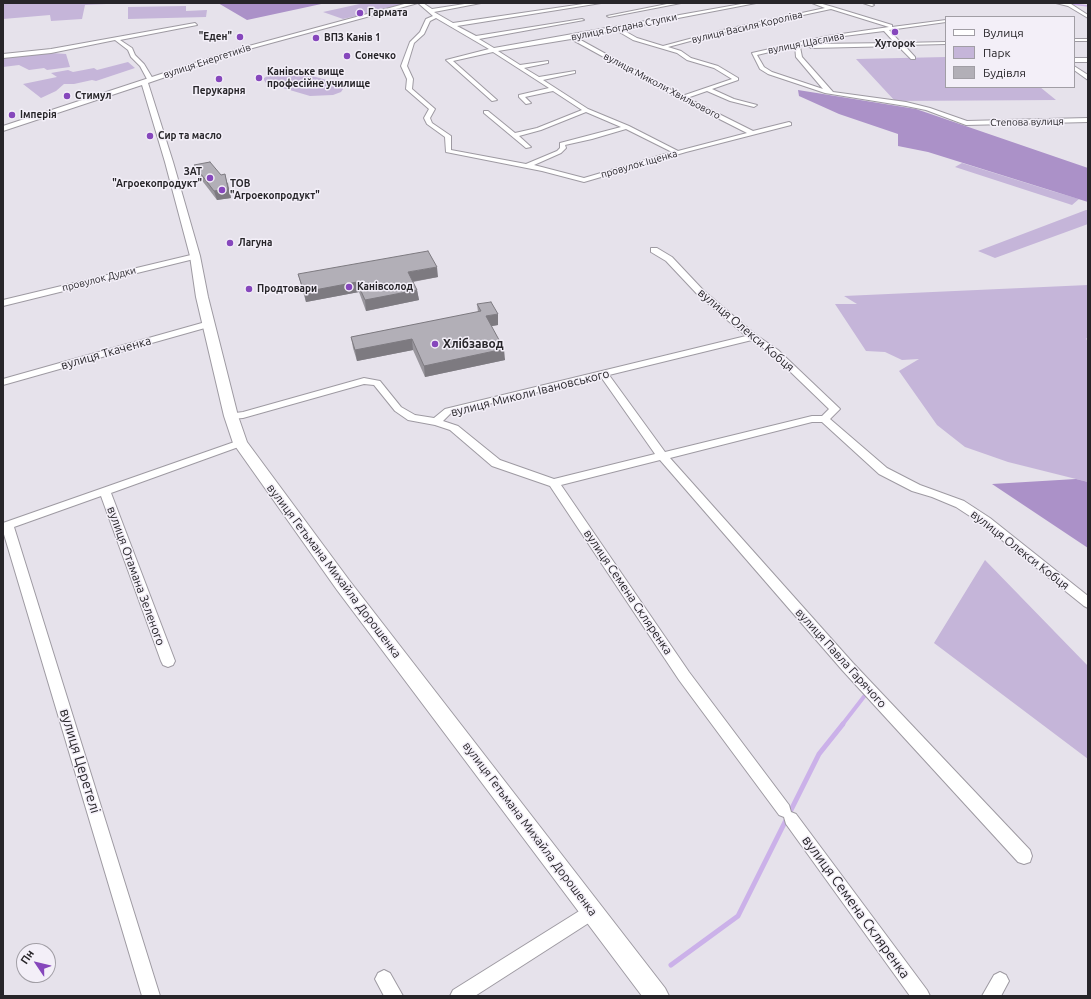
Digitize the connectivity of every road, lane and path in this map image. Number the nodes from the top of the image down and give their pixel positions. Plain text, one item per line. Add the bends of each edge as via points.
1 (415, 3) edge
2 (420, 3) edge
3 (479, 3) edge
4 (599, 3) edge
5 (679, 3) edge
6 (754, 3) edge
7 (814, 3) edge
8 (865, 3) edge
9 (1058, 3) edge
10 (587, 4) edge
11 (838, 4) dead end
12 (872, 5) dead end
13 (825, 6) junction
14 (596, 8) dead end
15 (831, 8) junction
16 (432, 11) junction
17 (602, 12) dead end
18 (436, 16) junction
19 (609, 16) junction
20 (1088, 17) edge
21 (582, 20) dead end
22 (614, 20) dead end
23 (945, 20) edge
24 (196, 24) dead end
25 (452, 26) junction
26 (618, 26) junction
27 (895, 28) junction
28 (885, 29) junction
29 (572, 37) junction
30 (475, 38) junction
31 (1075, 39) edge
32 (117, 40) junction
33 (1088, 40) edge
34 (945, 43) edge
35 (901, 44) junction
36 (798, 45) junction
37 (663, 47) junction
38 (493, 50) junction
39 (3, 56) edge
40 (913, 58) dead end
41 (1075, 60) edge
42 (1088, 60) edge
43 (546, 62) dead end
44 (519, 67) junction
45 (1075, 69) edge
46 (573, 72) dead end
47 (1088, 78) edge
48 (538, 79) junction
49 (147, 80) junction
50 (553, 89) junction
51 (706, 90) junction
52 (831, 93) junction
53 (682, 98) junction
54 (494, 100) dead end
55 (528, 103) dead end
56 (754, 105) dead end
57 (586, 110) junction
58 (486, 112) dead end
59 (1088, 120) edge
60 (789, 124) dead end
61 (627, 127) junction
62 (3, 129) edge
63 (752, 133) junction
64 (516, 135) junction
65 (528, 147) dead end
66 (678, 153) junction
67 (527, 166) junction
68 (654, 250) dead end
69 (195, 256) junction
70 (3, 303) edge
71 (209, 324) junction
72 (753, 337) junction
73 (604, 374) junction
74 (3, 382) edge
75 (231, 416) junction
76 (824, 419) junction
77 (436, 422) junction
78 (240, 443) junction
79 (662, 456) junction
80 (554, 483) junction
81 (104, 491) junction
82 (5, 526) edge
83 (1088, 603) edge
84 (168, 661) dead end
85 (1024, 856) dead end
86 (592, 911) junction
87 (384, 979) dead end
88 (1000, 981) dead end
89 (151, 996) edge
90 (394, 996) edge
91 (459, 996) edge
92 (657, 996) edge
93 (921, 996) edge
94 (991, 996) edge

1 - 49 street, вулиця Енергетиків via 242,49
2 - 16 street
3 - 16 street
4 - 10 street
5 - 19 street
6 - 26 street, вулиця Богдана Ступки
7 - 13 street
8 - 12 street
9 - 20 street via 1069,5
10 - 14 street
10 - 25 street
11 - 13 street
13 - 15 street
15 - 27 street
15 - 37 street, вулиця Василя Короліва
16 - 18 street
17 - 19 street
18 - 25 street
18 - 67 street, провулок Іщенка via 428,20 422,33 412,42 404,66 410,79 409,89 432,109 427,118 430,124 448,136 448,151
19 - 22 street
21 - 30 street
23 - 27 street, вулиця Щаслива
24 - 32 street
25 - 30 street
26 - 29 street, вулиця Богдана Ступки
26 - 37 street via 635,39
27 - 28 street, вулиця Щаслива
28 - 35 street
28 - 36 street, вулиця Щаслива
29 - 38 street, вулиця Богдана Ступки
29 - 53 street, вулиця Миколи Хвильового
30 - 38 street
31 - 33 street
32 - 39 street
32 - 49 street via 130,50 142,65
34 - 35 street
35 - 36 street
35 - 40 street
36 - 52 street via 799,57
36 - 52 street, вулиця Щаслива via 754,54 762,68 770,73
37 - 51 street via 679,52 689,59 716,67 736,79
38 - 44 street
38 - 54 street, вулиця Богдана Ступки via 449,60
41 - 42 street
43 - 44 street
44 - 48 street
45 - 47 street
46 - 48 street
48 - 50 street
49 - 62 street, вулиця Енергетиків
49 - 69 street, вулиця Гетьмана Михайла Дорошенка
50 - 55 street via 521,96
50 - 57 street
51 - 53 street
51 - 56 street
52 - 59 street, Степова вулиця via 906,104 966,123
53 - 63 street, вулиця Миколи Хвильового
57 - 61 street
57 - 64 street via 539,129
58 - 64 street
60 - 63 street, провулок Іщенка
61 - 66 street
61 - 67 street via 562,144 563,148 559,152
63 - 66 street, провулок Іщенка
64 - 65 street
66 - 67 street, провулок Іщенка via 584,180
68 - 72 street, вулиця Олекси Кобця via 669,259 701,293
69 - 70 street, провулок Дудки
69 - 71 street, вулиця Гетьмана Михайла Дорошенка
71 - 74 street, вулиця Ткаченка
71 - 75 street, вулиця Гетьмана Михайла Дорошенка
72 - 73 street, вулиця Миколи Івановського
72 - 76 street, вулиця Олекси Кобця via 775,352 834,409
73 - 77 street, вулиця Миколи Івановського via 448,411
73 - 79 street, вулиця Павла Гарячого
75 - 77 street, вулиця Миколи Івановського via 364,381 377,383 398,409 412,418
75 - 78 street, вулиця Гетьмана Михайла Дорошенка
76 - 79 street via 812,419
76 - 83 street, вулиця Олекси Кобця via 883,471 916,488 960,504 986,521
77 - 80 street via 454,428 496,463
78 - 81 street, вулиця Отамана Зеленого
78 - 86 street, вулиця Гетьмана Михайла Дорошенка via 343,585
79 - 80 street
79 - 85 street, вулиця Павла Гарячого via 848,667
80 - 93 street, вулиця Семена Скляренка via 684,676
81 - 82 street, вулиця Отамана Зеленого
81 - 84 street, вулиця Отамана Зеленого
82 - 89 street, вулиця Церетелі
86 - 91 street
86 - 92 street, вулиця Гетьмана Михайла Дорошенка
87 - 90 street
88 - 94 street

